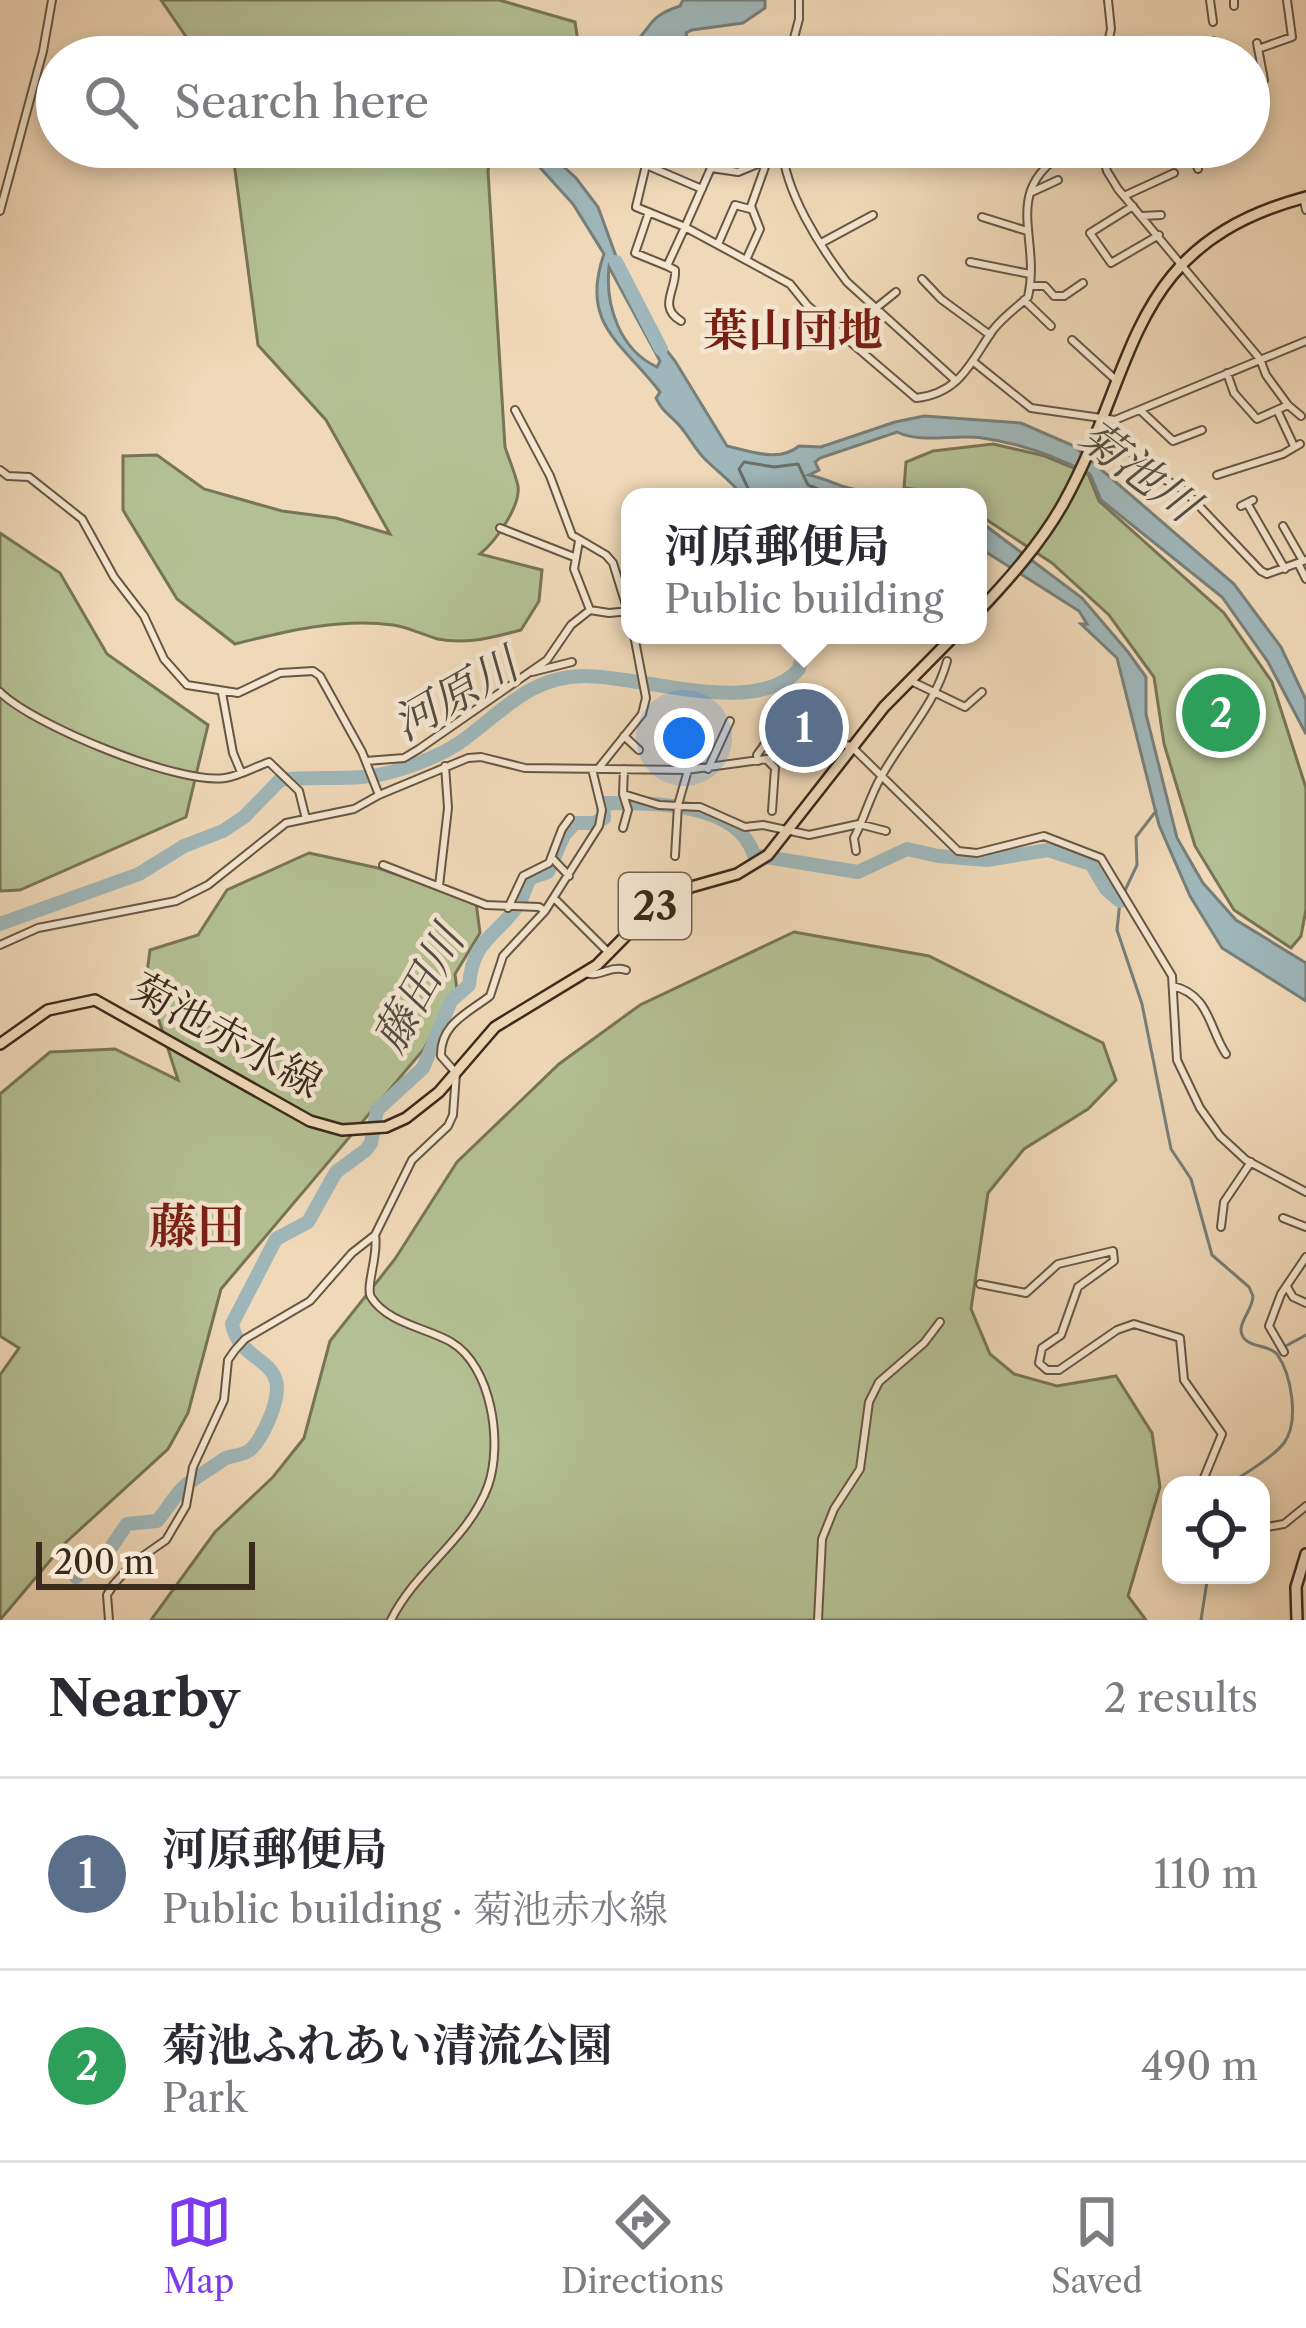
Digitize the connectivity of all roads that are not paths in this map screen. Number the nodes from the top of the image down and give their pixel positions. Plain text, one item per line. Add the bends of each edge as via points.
1 (52, 0) edge
2 (799, 0) edge
3 (1108, 0) edge
4 (1210, 0) edge
5 (1287, 0) edge
6 (1213, 22) dead end
7 (46, 36) edge
8 (795, 36) edge
9 (1109, 36) edge
10 (1270, 43) edge
11 (36, 77) edge
12 (645, 168) edge
13 (653, 168) edge
14 (711, 168) edge
15 (711, 168) edge
16 (752, 168) edge
17 (765, 168) edge
18 (786, 168) edge
19 (1042, 168) edge
20 (1107, 168) edge
21 (1174, 173) dead end
22 (1058, 179) dead end
23 (702, 189) junction
24 (1032, 192) junction
25 (1124, 196) junction
26 (1304, 197) edge
27 (1133, 206) junction
28 (1306, 210) edge
29 (0, 211) edge
30 (754, 211) junction
31 (649, 212) junction
32 (874, 214) dead end
33 (1161, 215) dead end
34 (1142, 216) junction
35 (982, 217) dead end
36 (685, 227) junction
37 (1027, 231) junction
38 (1159, 236) junction
39 (823, 242) junction
40 (718, 244) junction
41 (746, 260) junction
42 (970, 262) dead end
43 (1181, 264) junction
44 (667, 266) junction
45 (1030, 274) junction
46 (922, 280) dead end
47 (1083, 283) dead end
48 (1030, 286) junction
49 (896, 292) dead end
50 (1024, 300) junction
51 (876, 308) junction
52 (680, 321) dead end
53 (1051, 326) dead end
54 (990, 335) junction
55 (1072, 340) dead end
56 (1304, 342) edge
57 (1306, 352) edge
58 (1260, 359) junction
59 (975, 363) junction
60 (1226, 373) junction
61 (955, 380) junction
62 (1117, 381) junction
63 (1288, 405) junction
64 (514, 410) dead end
65 (1140, 410) junction
66 (1278, 412) junction
67 (1301, 416) dead end
68 (1108, 419) junction
69 (1202, 430) dead end
70 (0, 470) edge
71 (1217, 475) dead end
72 (1247, 503) dead end
73 (1283, 526) dead end
74 (500, 527) dead end
75 (579, 541) junction
76 (574, 557) junction
77 (1302, 562) edge
78 (1285, 569) junction
79 (1306, 579) edge
80 (621, 587) edge
81 (987, 600) edge
82 (590, 610) junction
83 (621, 613) edge
84 (637, 644) edge
85 (945, 644) edge
86 (947, 661) dead end
87 (572, 662) dead end
88 (528, 672) junction
89 (907, 680) junction
90 (937, 691) junction
91 (0, 692) edge
92 (982, 692) dead end
93 (222, 693) junction
94 (730, 721) dead end
95 (796, 726) dead end
96 (775, 730) dead end
97 (623, 735) junction
98 (851, 746) junction
99 (639, 750) dead end
100 (781, 758) junction
101 (767, 760) junction
102 (367, 761) junction
103 (758, 761) junction
104 (446, 766) junction
105 (595, 769) junction
106 (624, 769) junction
107 (708, 769) junction
108 (688, 770) junction
109 (242, 772) junction
110 (881, 775) junction
111 (623, 794) junction
112 (379, 795) junction
113 (678, 805) junction
114 (772, 811) dead end
115 (570, 818) dead end
116 (305, 820) junction
117 (864, 824) junction
118 (623, 828) dead end
119 (886, 831) dead end
120 (789, 832) junction
121 (856, 851) dead end
122 (675, 856) dead end
123 (552, 858) junction
124 (382, 865) dead end
125 (569, 875) junction
126 (439, 886) junction
127 (554, 898) junction
128 (508, 908) junction
129 (545, 911) junction
130 (0, 945) edge
131 (610, 954) junction
132 (626, 970) dead end
133 (585, 973) junction
134 (1173, 986) junction
135 (0, 1044) edge
136 (1226, 1054) dead end
137 (456, 1073) junction
138 (1251, 1162) junction
139 (1306, 1192) edge
140 (1283, 1219) dead end
141 (1221, 1227) dead end
142 (1306, 1227) edge
143 (375, 1235) junction
144 (1306, 1258) edge
145 (980, 1284) dead end
146 (1286, 1286) junction
147 (1306, 1303) edge
148 (940, 1322) dead end
149 (1270, 1331) junction
150 (1266, 1340) dead end
151 (1284, 1352) dead end
152 (1205, 1476) edge
153 (1306, 1506) edge
154 (1270, 1526) edge
155 (1306, 1554) edge
156 (109, 1620) edge
157 (392, 1620) edge
158 (818, 1620) edge
159 (1297, 1620) edge

1 - 7 street
2 - 8 street
3 - 9 street
4 - 6 street
5 - 10 street via 1292,38
11 - 29 street
12 - 31 street via 636,207
13 - 23 street
14 - 16 street
15 - 23 street
17 - 30 street
18 - 39 street via 794,199
19 - 24 street
20 - 25 street
21 - 25 street
22 - 24 street
23 - 36 street
24 - 37 street
25 - 27 street
26 - 28 street
26 - 43 main road via 1240,219
27 - 34 street
27 - 38 street via 1090,233 1111,263
30 - 40 street via 736,205
30 - 41 street via 760,229
31 - 36 street
31 - 44 street via 635,253
32 - 39 street
33 - 34 street
34 - 38 street
35 - 37 street
36 - 40 street
36 - 44 street
37 - 45 street
38 - 43 street
39 - 51 street via 847,282
40 - 41 street
41 - 61 street via 790,284 916,398
42 - 45 street
43 - 58 street
43 - 62 main road via 1150,307
44 - 52 street via 676,277 669,309
45 - 48 street
46 - 54 street
47 - 48 street via 1064,296
48 - 50 street
49 - 51 street
50 - 53 street
50 - 54 street
51 - 61 street
54 - 59 street
55 - 62 street
56 - 57 street
56 - 58 street
58 - 60 street
58 - 63 street
59 - 61 street
59 - 68 street via 1031,408
60 - 65 street
60 - 66 street via 1257,419
62 - 68 main road
63 - 66 street
63 - 67 street
64 - 75 street
65 - 68 street
65 - 69 street via 1174,442
66 - 71 street via 1297,445
68 - 78 street via 1129,452 1184,490 1261,571
68 - 81 main road via 1036,544
70 - 93 street via 29,477 67,503 164,659 187,685
72 - 78 street
73 - 77 street
74 - 76 street
75 - 76 street
75 - 80 street via 606,555
76 - 82 street
77 - 78 street
77 - 79 street
82 - 83 street
82 - 88 street
84 - 97 street via 646,698
85 - 89 main road, 菊池赤水線 / 23
86 - 90 street
87 - 88 street
88 - 102 street via 404,758
89 - 90 street
89 - 98 main road, 菊池赤水線 / 23
90 - 92 street via 965,706
90 - 110 street
91 - 109 street via 88,744 199,777
93 - 102 street via 313,671
93 - 109 street
94 - 107 street
95 - 100 street via 779,748
96 - 103 street
97 - 99 street
97 - 105 street
98 - 100 street via 826,741
98 - 110 street
98 - 120 main road, 菊池赤水線 / 23
100 - 101 street
101 - 103 street
101 - 114 street via 775,768
102 - 112 street
103 - 107 street
104 - 105 street via 481,757 524,768
104 - 112 street
104 - 126 street
105 - 106 street
105 - 125 street via 599,826
106 - 108 street
106 - 111 street
107 - 108 street
108 - 113 street
109 - 116 street via 269,762 299,791
110 - 117 street
110 - 134 street via 958,851 1044,836 1101,858
111 - 113 street
111 - 118 street
112 - 116 street
113 - 120 street
113 - 122 street
115 - 123 street
116 - 130 street via 275,830 176,902 38,928
117 - 119 street
117 - 120 street
117 - 121 street
120 - 131 main road, 菊池赤水線 / 23 via 754,866 660,901
123 - 125 street
123 - 128 street via 523,876
124 - 126 street
125 - 127 street
126 - 128 street
127 - 129 street
127 - 131 street
128 - 129 street
129 - 137 street via 503,956 490,996 464,1011 441,1042 441,1057
131 - 133 main road, 菊池赤水線 / 23
132 - 133 street
133 - 137 main road, 菊池赤水線 / 23 via 495,1027
134 - 136 street via 1212,1017
134 - 138 street via 1183,1079 1220,1136
135 - 137 main road, 菊池赤水線 / 23 via 48,1010 95,1000 310,1121 342,1130 386,1127 422,1108
137 - 143 street via 448,1126 412,1160
138 - 139 street
138 - 141 street via 1224,1202
140 - 142 street
143 - 156 street via 310,1301 235,1349 186,1506 166,1540 114,1584
143 - 157 street via 368,1294 466,1354 489,1406 494,1446 474,1516 411,1586
144 - 146 street
145 - 152 street via 1025,1293 1058,1264 1113,1251 1114,1261 1078,1287 1061,1335 1042,1348 1040,1363 1059,1370 1134,1324 1180,1338 1184,1380 1222,1434
146 - 147 street
146 - 149 street
148 - 158 street via 869,1402 860,1469 822,1539
149 - 150 street
149 - 151 street
153 - 154 street
155 - 159 main road

